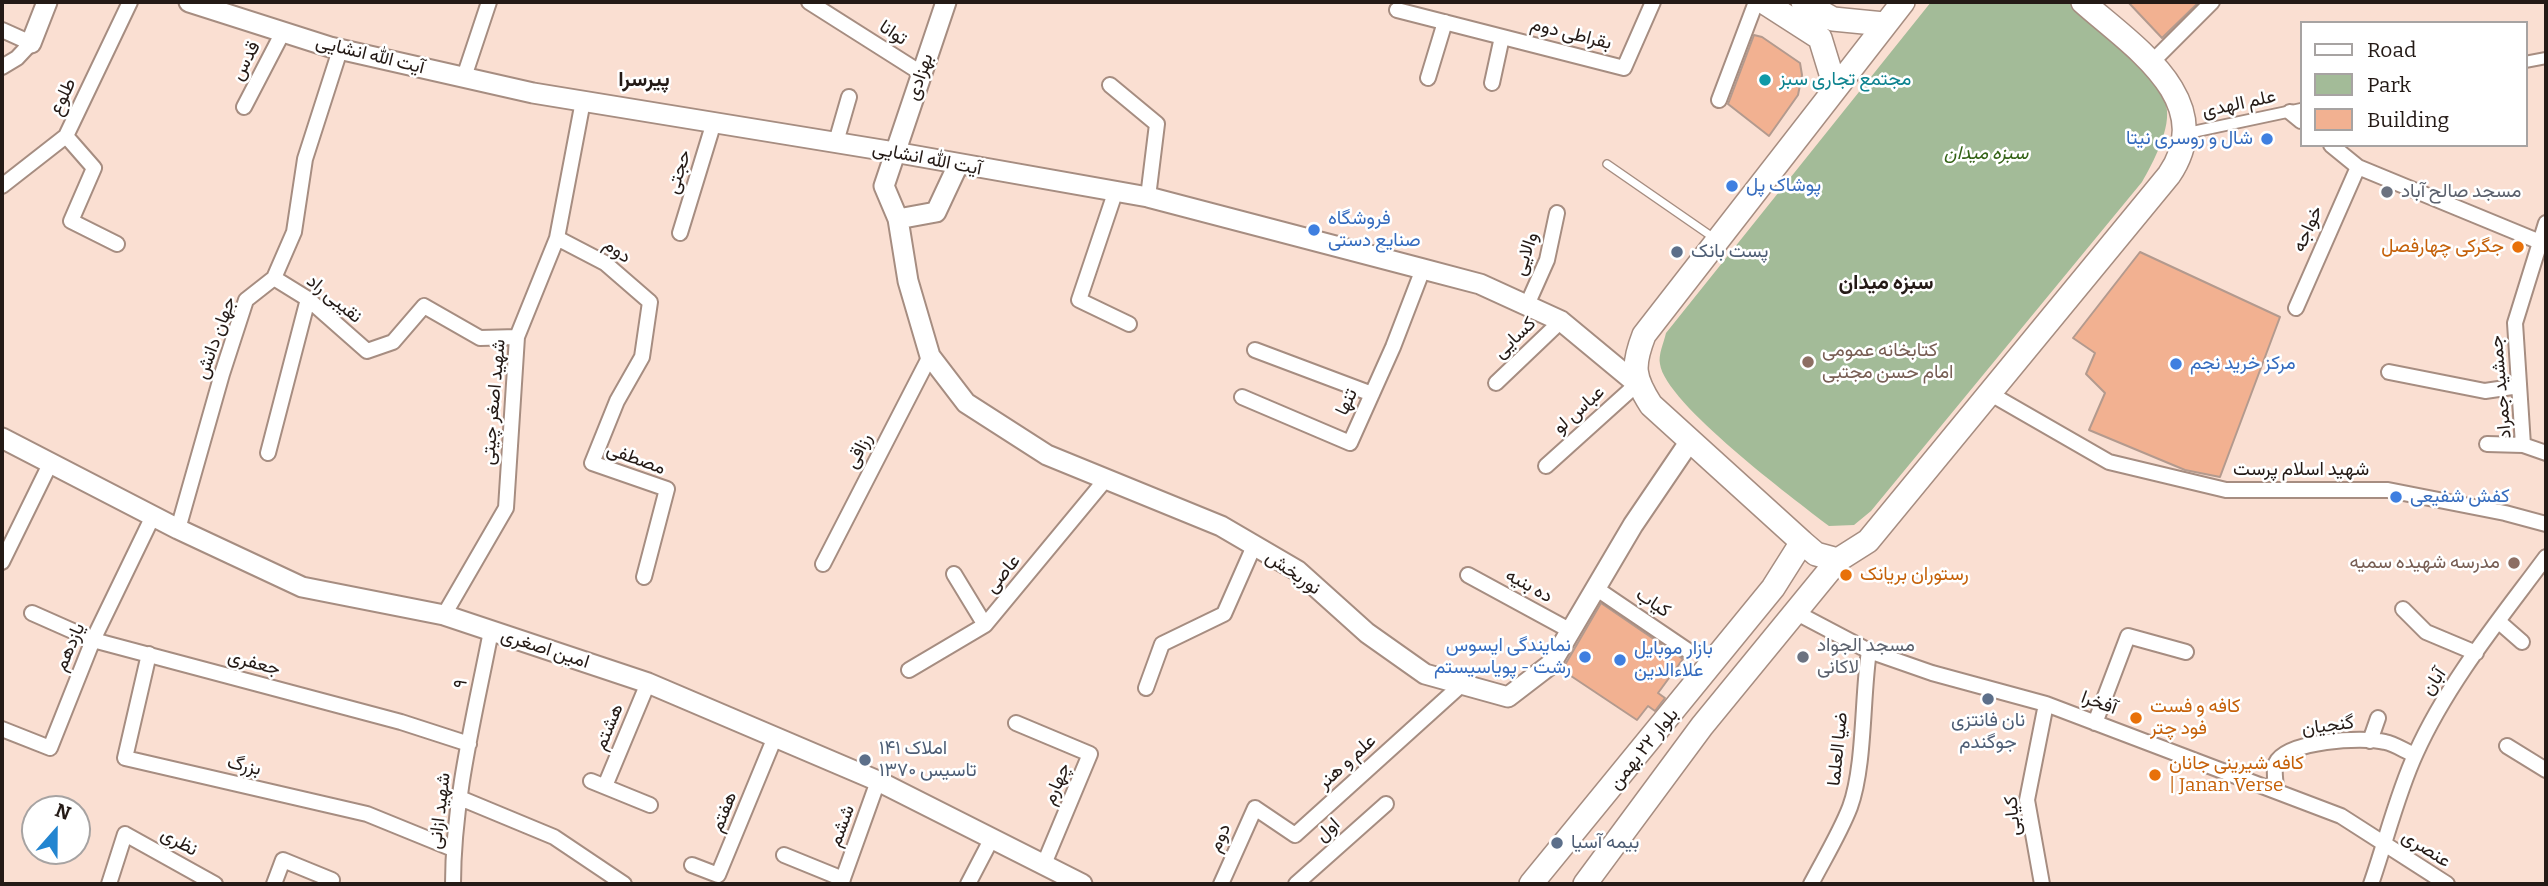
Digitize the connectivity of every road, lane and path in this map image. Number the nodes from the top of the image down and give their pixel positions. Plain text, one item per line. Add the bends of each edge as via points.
1 (47, 2) edge
2 (130, 2) edge
3 (189, 2) edge
4 (489, 2) edge
5 (809, 2) edge
6 (946, 2) edge
7 (1653, 2) edge
8 (1756, 2) edge
9 (1764, 2) edge
10 (1802, 2) edge
11 (1903, 2) edge
12 (2083, 2) edge
13 (2212, 2) edge
14 (1397, 10) dead end
15 (1849, 21) junction
16 (1445, 22) junction
17 (1884, 24) junction
18 (2, 30) edge
19 (283, 32) junction
20 (1502, 37) junction
21 (30, 43) junction
22 (340, 50) junction
23 (1824, 50) junction
24 (2546, 58) edge
25 (2527, 62) edge
26 (2151, 63) junction
27 (2, 67) edge
28 (921, 73) junction
29 (464, 77) junction
30 (1427, 78) dead end
31 (1492, 83) dead end
32 (1110, 85) dead end
33 (1835, 87) junction
34 (849, 97) dead end
35 (1719, 100) dead end
36 (583, 101) junction
37 (243, 107) dead end
38 (2298, 114) edge
39 (714, 122) junction
40 (2183, 134) junction
41 (66, 136) junction
42 (835, 142) junction
43 (2333, 147) edge
44 (894, 152) junction
45 (1607, 164) dead end
46 (958, 165) junction
47 (2358, 167) junction
48 (2, 186) edge
49 (1115, 193) junction
50 (1148, 197) junction
51 (1557, 213) dead end
52 (898, 219) junction
53 (2546, 223) edge
54 (681, 233) dead end
55 (557, 238) junction
56 (1717, 240) junction
57 (2540, 242) junction
58 (117, 244) dead end
59 (1423, 269) junction
60 (274, 278) junction
61 (307, 299) junction
62 (650, 302) joint
63 (1527, 305) junction
64 (2296, 308) dead end
65 (1561, 321) junction
66 (1129, 324) dead end
67 (517, 337) junction
68 (1255, 350) dead end
69 (930, 356) junction
70 (2389, 372) dead end
71 (1496, 383) dead end
72 (1637, 384) junction
73 (2519, 386) junction
74 (1989, 393) junction
75 (1372, 394) junction
76 (1242, 397) dead end
77 (2, 438) edge
78 (1690, 441) junction
79 (2487, 444) dead end
80 (2523, 445) junction
81 (268, 453) dead end
82 (2546, 453) edge
83 (51, 462) junction
84 (1546, 466) dead end
85 (1106, 479) junction
86 (153, 516) junction
87 (2546, 524) edge
88 (178, 529) junction
89 (1801, 542) junction
90 (1254, 546) junction
91 (2546, 557) edge
92 (1839, 560) junction
93 (2, 562) edge
94 (823, 564) dead end
95 (954, 574) dead end
96 (1468, 575) dead end
97 (1783, 575) junction
98 (644, 577) dead end
99 (1597, 589) junction
100 (1802, 604) junction
101 (2403, 608) dead end
102 (32, 613) dead end
103 (444, 615) junction
104 (2498, 621) junction
105 (985, 625) junction
106 (491, 631) junction
107 (1571, 631) junction
108 (93, 640) junction
109 (2522, 642) dead end
110 (1687, 650) dead end
111 (1869, 651) junction
112 (2186, 652) dead end
113 (2476, 653) junction
114 (149, 654) junction
115 (909, 670) dead end
116 (648, 683) junction
117 (1460, 686) junction
118 (1146, 688) dead end
119 (2046, 704) junction
120 (2378, 718) dead end
121 (1016, 723) dead end
122 (2095, 723) junction
123 (2, 729) edge
124 (775, 737) junction
125 (2370, 741) junction
126 (469, 744) junction
127 (2507, 746) dead end
128 (2267, 750) dead end
129 (2415, 755) junction
130 (2275, 765) junction
131 (2546, 770) edge
132 (878, 780) junction
133 (2276, 790) junction
134 (460, 798) junction
135 (1386, 804) dead end
136 (650, 805) dead end
137 (1255, 808) joint
138 (1586, 820) junction
139 (992, 838) junction
140 (1615, 844) junction
141 (2385, 846) junction
142 (453, 849) junction
143 (783, 855) dead end
144 (1044, 864) junction
145 (692, 865) dead end
146 (332, 880) dead end
147 (842, 882) edge
148 (109, 884) edge
149 (215, 884) edge
150 (274, 884) edge
151 (453, 884) edge
152 (624, 884) edge
153 (968, 884) edge
154 (1082, 884) edge
155 (1221, 884) edge
156 (1296, 884) edge
157 (1531, 884) edge
158 (1585, 884) edge
159 (1811, 884) edge
160 (2042, 884) edge
161 (2371, 884) edge
162 (2447, 884) edge

1 - 21 street
2 - 41 street, طلوع
3 - 19 street, آیت الله انشایی
4 - 29 street
5 - 28 street, توانا
6 - 28 street, بهزادی
7 - 20 street, بقراطی دوم via 1624,68
8 - 35 street
9 - 23 main road via 1820,38
10 - 15 main road via 1833,19
11 - 17 main road
12 - 26 main road
13 - 26 street
14 - 16 street, بقراطی دوم
15 - 17 main road
15 - 23 main road via 1855,34 1848,49
16 - 20 street, بقراطی دوم
16 - 30 street
17 - 33 main road
18 - 21 street
19 - 22 street, آیت الله انشایی
19 - 37 street, قدس
20 - 31 street
21 - 27 street
22 - 29 street, آیت الله انشایی
22 - 60 street, جهان دانش via 305,159 294,232
23 - 33 main road
24 - 25 street
26 - 40 main road via 2175,90
28 - 44 street, بهزادی
29 - 36 street, آیت الله انشایی
32 - 50 street via 1157,124
33 - 56 main road
34 - 42 street
36 - 39 street, آیت الله انشایی
36 - 55 street, شهید اصغر چیتی
38 - 40 street, علم الهدی
39 - 42 street, آیت الله انشایی
39 - 54 street, حجتی
40 - 74 main road via 2179,157 2169,175
41 - 48 street, طلوع
41 - 58 street via 94,168 71,221
42 - 44 street, آیت الله انشایی
43 - 47 street
44 - 46 street, آیت الله انشایی
44 - 52 street, نوربخش via 884,186
45 - 56 lane
46 - 49 street, آیت الله انشایی
46 - 52 street via 936,212
47 - 57 street
47 - 64 street, خواجه
49 - 50 street, آیت الله انشایی
49 - 66 street via 1079,300
50 - 59 street, آیت الله انشایی
51 - 63 street, والایی via 1547,260
52 - 69 street, نوربخش via 908,281
53 - 57 street, جمشید جمراد
55 - 62 street, دوم via 605,263
55 - 67 street, شهید اصغر چیتی
56 - 72 main road via 1644,335 1635,358
57 - 73 street, جمشید جمراد via 2515,323
59 - 63 street, آیت الله انشایی via 1480,284
59 - 75 street, تنها
60 - 61 street, نقیبی راد
60 - 88 street, جهان دانش via 246,300
61 - 67 street, نقیبی راد via 367,351 393,342 424,306 480,338
61 - 81 street
62 - 98 street, مصطفی via 642,357 617,401 592,463 667,489
63 - 65 street, آیت الله انشایی
65 - 71 street, کسایی
65 - 72 street, آیت الله انشایی
67 - 103 street, شهید اصغر چیتی via 506,508
68 - 75 street
69 - 85 street, نوربخش via 966,403 1047,455
69 - 94 street, رزاقی
70 - 73 street via 2485,391
72 - 78 main road via 1651,405
72 - 84 street, عباس لو
73 - 80 street, جمشید جمراد
74 - 87 street, شهید اسلام پرست via 2109,462 2226,490 2388,489
74 - 92 main road via 1868,541
75 - 76 street, تنها via 1350,443
77 - 83 street, امین اصغری
78 - 89 main road
78 - 99 street, نوربخش via 1633,525
79 - 80 street
80 - 82 street, جمشید جمراد
83 - 86 street, امین اصغری
83 - 93 street
85 - 90 street, نوربخش via 1221,526
85 - 105 street, عاصی
86 - 88 street, امین اصغری
86 - 108 street, یازدهم
88 - 103 street, امین اصغری via 302,587
89 - 92 main road via 1816,554
89 - 97 main road, بلوار ۲۲ بهمن
90 - 117 street, نوربخش via 1298,571 1367,633 1425,674
90 - 118 street via 1224,614 1163,644
91 - 104 street, آبان
92 - 100 main road, بلوار ۲۲ بهمن
95 - 105 street
96 - 107 street, ده بنیه
97 - 100 main road via 1793,568 1806,571 1813,583
97 - 138 main road, بلوار ۲۲ بهمن
99 - 107 street, نوربخش
99 - 110 street, کیاب
100 - 111 street, آفخرا
100 - 140 main road, بلوار ۲۲ بهمن via 1702,726
101 - 113 street via 2426,632
102 - 108 street, جعفری
103 - 106 street, امین اصغری
104 - 109 street
104 - 113 street, آبان
105 - 115 street, عاصی
106 - 116 street, امین اصغری
106 - 126 street, ۹
107 - 117 street, نوربخش via 1551,664 1508,697
108 - 114 street, جعفری
108 - 123 street, یازدهم via 50,748
111 - 119 street, آفخرا
111 - 159 street, ضیا العلما via 1850,806
112 - 122 street via 2128,636
113 - 129 street, آبان
114 - 126 street, جعفری
114 - 142 street, بزرگ via 125,758 367,814
116 - 124 street, امین اصغری
116 - 136 street, هشتم via 598,783
117 - 137 street, علم و هنر via 1295,835
119 - 122 street, آفخرا
119 - 160 street, کیابی via 2027,800
120 - 125 street
121 - 144 street, چهارم via 1090,754
122 - 133 street, آفخرا
124 - 132 street, امین اصغری
124 - 145 street, هفتم via 718,876
125 - 129 street, گنجیان via 2384,741
125 - 130 street, گنجیان via 2343,740 2300,748 2282,755
126 - 134 street, شهید ازانی
127 - 131 street
128 - 130 street
129 - 141 street, آبان
130 - 133 street
132 - 139 street, امین اصغری
132 - 147 street, ششم
133 - 141 street, آفخرا via 2341,816
134 - 142 street, شهید ازانی
134 - 152 street via 554,837
135 - 156 street, اول
137 - 155 street, دوم
138 - 140 main road
138 - 157 main road, بلوار ۲۲ بهمن
139 - 144 street, امین اصغری
139 - 153 street
140 - 158 main road, بلوار ۲۲ بهمن
141 - 161 street, آبان
141 - 162 street, عنصری
142 - 151 street, شهید ازانی
143 - 147 street
144 - 154 street, امین اصغری
146 - 150 street via 283,860
148 - 149 street, نظری via 125,834

